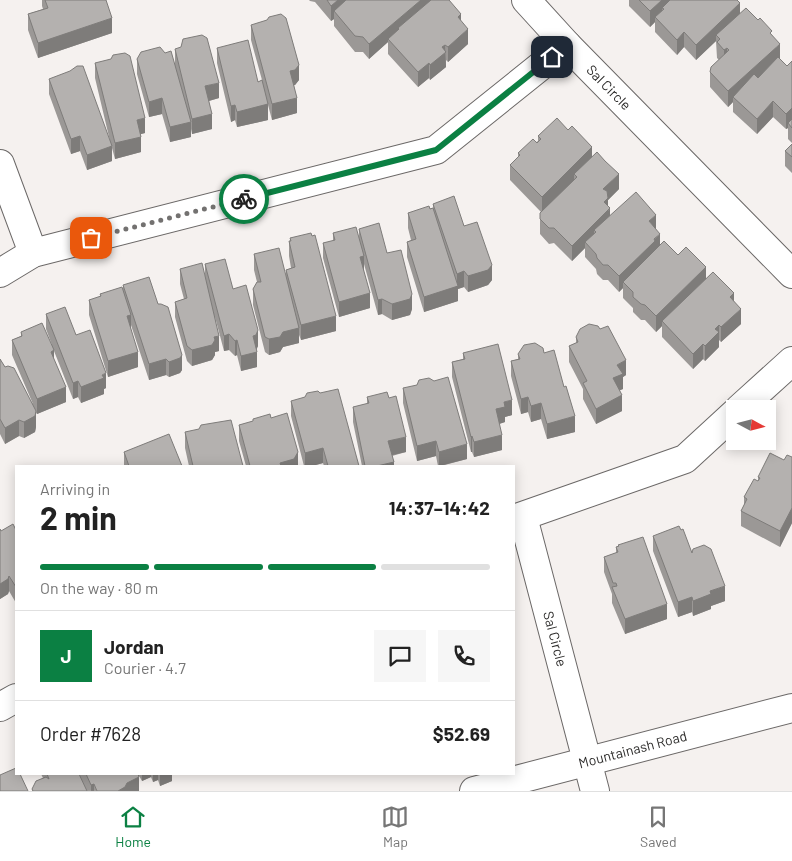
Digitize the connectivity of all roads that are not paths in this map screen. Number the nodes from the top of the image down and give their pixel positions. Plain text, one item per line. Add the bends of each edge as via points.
1 (526, 0) edge
2 (567, 45) junction
3 (0, 164) edge
4 (33, 253) junction
5 (0, 273) edge
6 (792, 274) edge
7 (792, 361) edge
8 (749, 400) edge
9 (726, 420) edge
10 (518, 518) edge
11 (15, 699) edge
12 (0, 707) edge
13 (792, 708) edge
14 (587, 761) junction
15 (474, 791) edge
16 (595, 791) edge

1 - 2 street, Sal Circle
2 - 4 street via 436,150
2 - 6 street, Sal Circle
3 - 4 street
4 - 5 street
7 - 8 street
9 - 10 street, Sal Circle via 685,459
10 - 14 street, Sal Circle
11 - 12 street
13 - 14 street, Mountainash Road
14 - 15 street, Mountainash Road
14 - 16 street, Sal Circle

